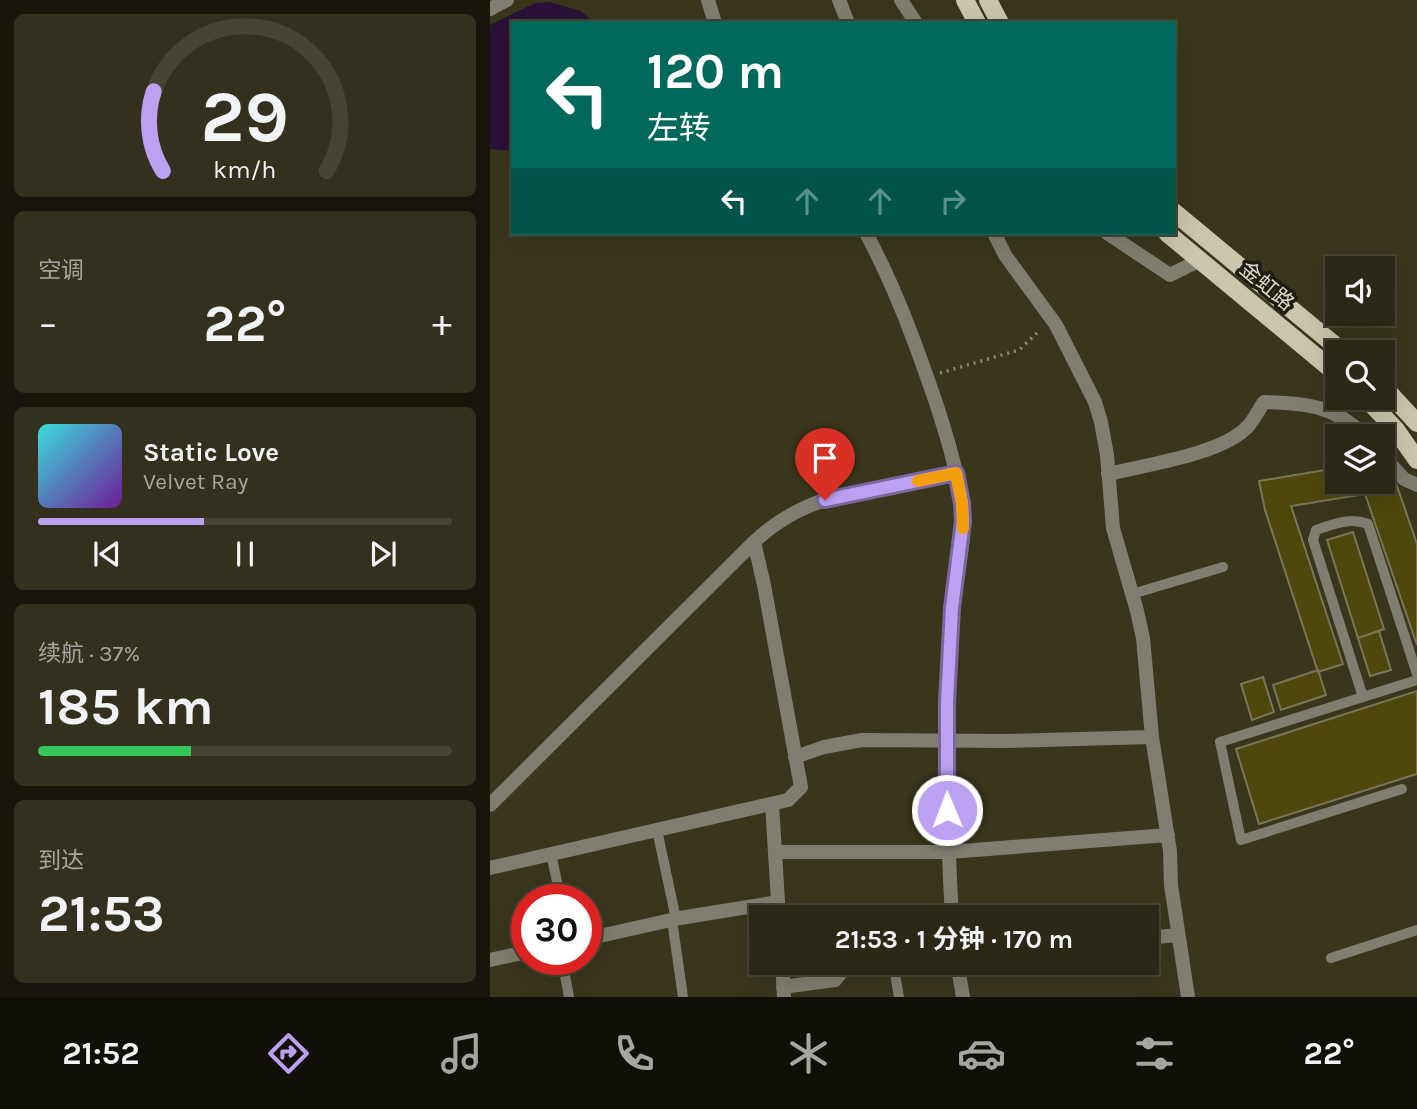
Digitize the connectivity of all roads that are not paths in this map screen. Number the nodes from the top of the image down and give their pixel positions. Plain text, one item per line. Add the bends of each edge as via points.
1 (507, 0) edge
2 (708, 0) edge
3 (839, 0) edge
4 (901, 0) edge
5 (965, 0) edge
6 (988, 0) edge
7 (490, 9) edge
8 (714, 21) edge
9 (847, 21) edge
10 (915, 21) edge
11 (976, 21) edge
12 (999, 21) edge
13 (1176, 214) edge
14 (867, 235) edge
15 (995, 235) edge
16 (1110, 235) edge
17 (1169, 235) edge
18 (1200, 260) junction
19 (1329, 340) edge
20 (1325, 364) edge
21 (1395, 399) edge
22 (1377, 410) edge
23 (1417, 423) edge
24 (1350, 424) edge
25 (1417, 460) edge
26 (1395, 469) edge
27 (956, 473) junction
28 (1108, 474) junction
29 (1417, 485) edge
30 (754, 542) junction
31 (1223, 567) dead end
32 (1132, 594) junction
33 (1417, 674) edge
34 (1417, 680) edge
35 (1363, 697) junction
36 (1152, 737) junction
37 (947, 740) junction
38 (796, 757) junction
39 (1402, 789) dead end
40 (772, 804) junction
41 (490, 805) edge
42 (657, 830) junction
43 (1168, 835) junction
44 (775, 852) junction
45 (949, 852) junction
46 (551, 854) junction
47 (490, 868) edge
48 (558, 884) edge
49 (778, 905) edge
50 (951, 905) edge
51 (749, 912) edge
52 (674, 920) junction
53 (1417, 930) edge
54 (1178, 935) junction
55 (602, 936) edge
56 (1159, 937) edge
57 (511, 955) edge
58 (1331, 958) dead end
59 (490, 960) edge
60 (565, 975) edge
61 (839, 975) edge
62 (895, 975) edge
63 (959, 975) edge
64 (783, 992) edge
65 (569, 997) edge
66 (683, 997) edge
67 (899, 997) edge
68 (963, 997) edge
69 (1188, 997) edge

1 - 7 street
2 - 8 street
3 - 9 street
4 - 10 street
5 - 11 main road
6 - 12 main road
13 - 19 main road, 金虹路
14 - 27 street via 911,327
15 - 28 street via 1052,319 1095,402
16 - 18 street via 1170,275
17 - 18 main road, 金虹路
18 - 20 main road, 金虹路
21 - 23 main road
22 - 25 main road
24 - 28 street via 1303,403 1264,402 1248,426 1231,440
26 - 29 street
27 - 30 street via 808,505
27 - 37 street via 963,521 952,608
28 - 32 street via 1113,528
30 - 38 street
30 - 41 street
31 - 32 lane
32 - 36 street via 1143,638
33 - 35 lane via 1368,524 1346,520 1316,530 1313,540
34 - 35 lane
35 - 39 lane via 1220,742 1241,840
36 - 37 street
36 - 43 street
37 - 38 street via 862,740
37 - 45 street
38 - 40 street via 801,787 788,800
40 - 42 street
40 - 44 street
42 - 46 street
42 - 52 lane
43 - 45 street
43 - 54 street
44 - 45 street
44 - 49 street
45 - 50 street
46 - 47 street
46 - 48 lane
51 - 52 street
52 - 55 street
52 - 66 lane
53 - 58 lane
54 - 56 street
54 - 69 street
57 - 59 street
60 - 65 lane
61 - 64 street via 835,980
62 - 67 lane
63 - 68 street

